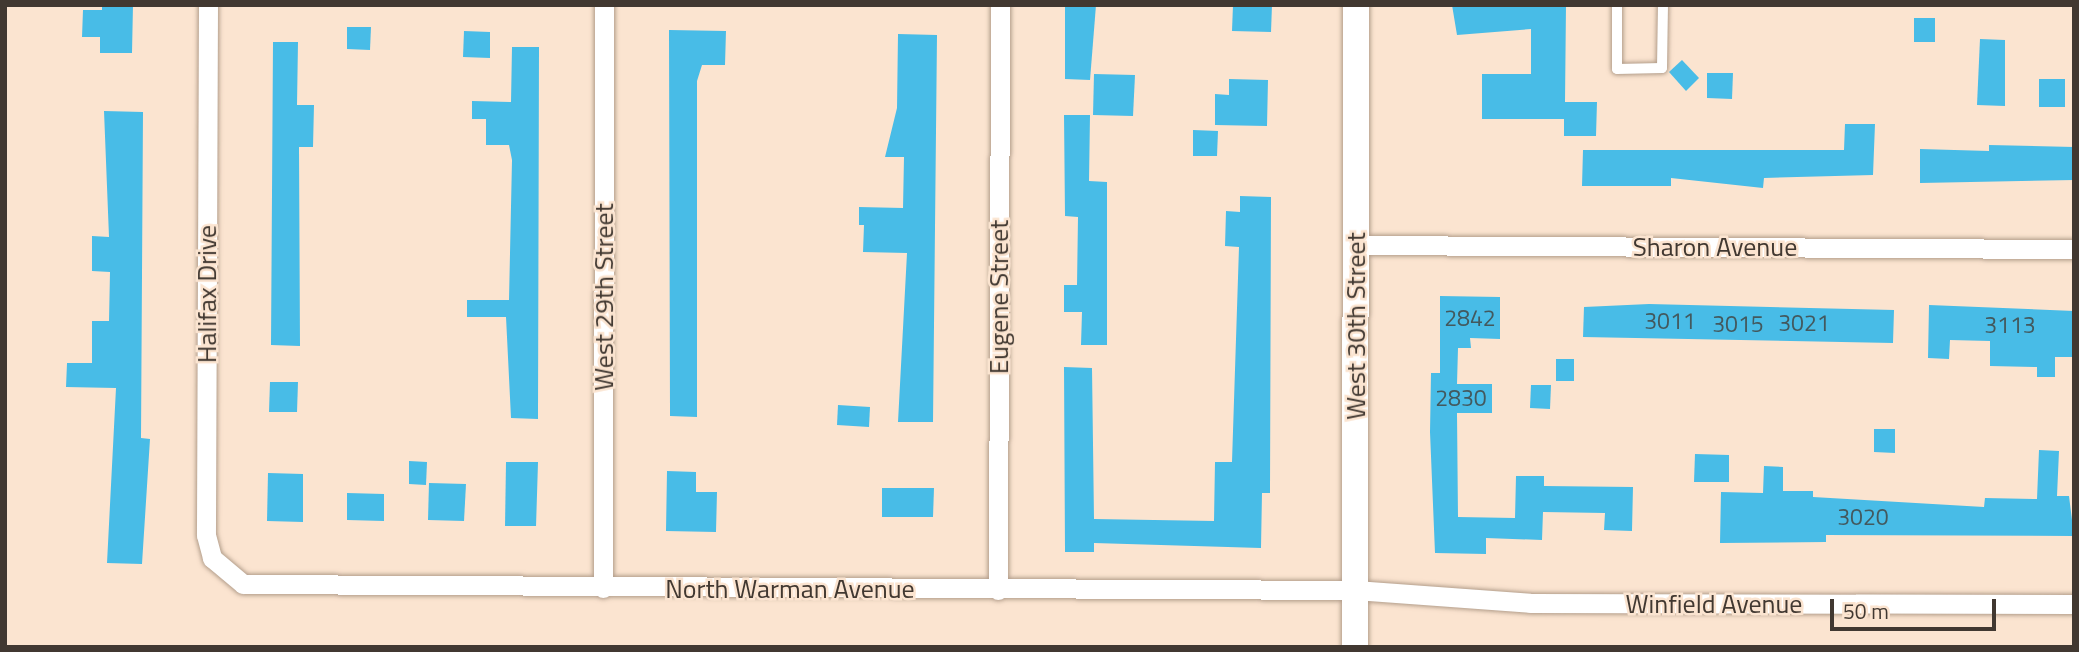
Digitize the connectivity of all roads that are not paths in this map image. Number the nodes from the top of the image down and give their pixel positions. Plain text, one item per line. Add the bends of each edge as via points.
1 (208, 5) edge
2 (604, 5) edge
3 (1000, 5) edge
4 (1356, 5) edge
5 (1617, 5) edge
6 (1663, 5) edge
7 (1356, 245) junction
8 (2074, 249) edge
9 (228, 576) joint
10 (603, 588) junction
11 (998, 590) junction
12 (1355, 590) junction
13 (2074, 604) edge
14 (1354, 647) edge

1 - 9 street, Halifax Drive via 206,535 212,558
2 - 10 street, West 29th Street
3 - 11 street, Eugene Street
4 - 7 main road, West 30th Street
5 - 6 lane via 1617,69 1662,68
7 - 8 street, Sharon Avenue
7 - 12 main road, West 30th Street
9 - 10 street, North Warman Avenue via 256,586
10 - 11 street, North Warman Avenue
11 - 12 street, North Warman Avenue
12 - 13 street, Winfield Avenue via 1530,603
12 - 14 main road, West 30th Street

